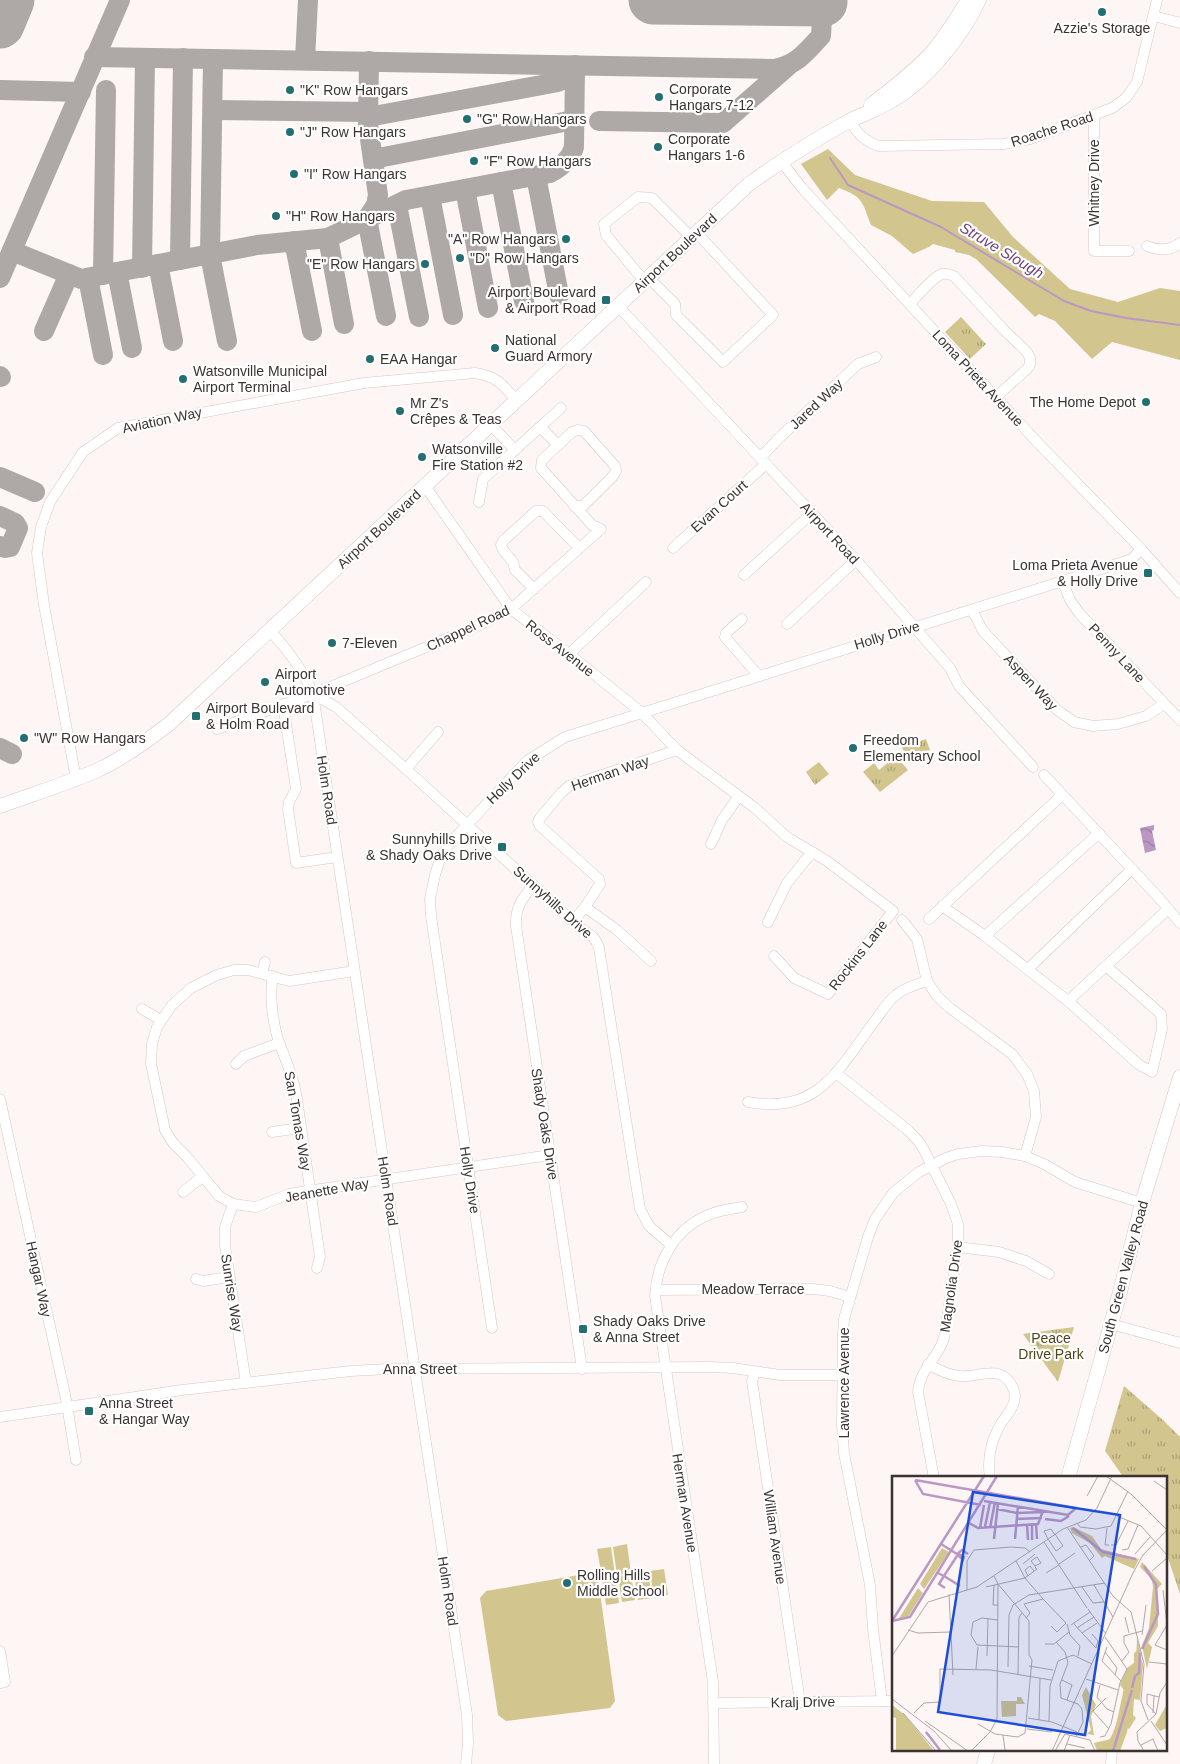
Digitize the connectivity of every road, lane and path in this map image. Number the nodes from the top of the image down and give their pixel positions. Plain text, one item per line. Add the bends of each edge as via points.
1 (968, 0) edge
2 (979, 0) edge
3 (1157, 0) edge
4 (1154, 16) junction
5 (1180, 23) edge
6 (1094, 115) junction
7 (850, 120) junction
8 (781, 161) junction
9 (695, 235) junction
10 (1180, 242) edge
11 (1147, 246) dead end
12 (1129, 251) dead end
13 (647, 280) junction
14 (910, 304) junction
15 (618, 306) junction
16 (876, 357) dead end
17 (996, 397) junction
18 (517, 401) junction
19 (561, 408) dead end
20 (491, 425) junction
21 (540, 427) junction
22 (558, 445) junction
23 (515, 450) junction
24 (763, 461) junction
25 (425, 486) junction
26 (479, 502) dead end
27 (574, 506) junction
28 (812, 513) junction
29 (579, 548) junction
30 (673, 548) dead end
31 (1141, 549) junction
32 (856, 560) junction
33 (744, 575) dead end
34 (1062, 580) junction
35 (646, 582) dead end
36 (534, 589) junction
37 (1180, 593) edge
38 (511, 609) junction
39 (972, 610) junction
40 (742, 619) dead end
41 (787, 624) dead end
42 (914, 627) junction
43 (270, 630) junction
44 (568, 654) junction
45 (758, 675) junction
46 (314, 694) junction
47 (283, 704) junction
48 (1164, 704) junction
49 (641, 712) junction
50 (1180, 720) edge
51 (217, 730) dead end
52 (438, 732) dead end
53 (677, 750) junction
54 (1033, 767) dead end
55 (406, 769) junction
56 (1044, 775) dead end
57 (76, 779) junction
58 (1062, 795) junction
59 (739, 796) junction
60 (0, 806) edge
61 (466, 824) junction
62 (1099, 833) junction
63 (711, 844) dead end
64 (812, 852) junction
65 (337, 857) junction
66 (1132, 869) junction
67 (534, 885) junction
68 (942, 906) junction
69 (585, 907) junction
70 (1168, 909) junction
71 (929, 919) dead end
72 (902, 920) dead end
73 (573, 922) junction
74 (768, 922) dead end
75 (1180, 924) edge
76 (985, 936) junction
77 (774, 956) dead end
78 (651, 961) dead end
79 (265, 962) dead end
80 (1106, 966) junction
81 (1028, 969) junction
82 (354, 970) junction
83 (262, 973) junction
84 (273, 976) junction
85 (927, 981) junction
86 (1068, 1001) junction
87 (142, 1009) dead end
88 (161, 1020) junction
89 (279, 1043) junction
90 (236, 1064) dead end
91 (836, 1073) junction
92 (1180, 1077) edge
93 (0, 1099) edge
94 (748, 1102) dead end
95 (3, 1124) edge
96 (300, 1128) junction
97 (272, 1132) dead end
98 (550, 1154) junction
99 (1025, 1156) junction
100 (931, 1165) junction
101 (468, 1167) junction
102 (202, 1177) junction
103 (386, 1180) junction
104 (310, 1191) junction
105 (183, 1192) dead end
106 (1142, 1202) junction
107 (233, 1204) junction
108 (742, 1207) dead end
109 (671, 1245) junction
110 (958, 1247) junction
111 (317, 1268) dead end
112 (1049, 1274) dead end
113 (229, 1277) junction
114 (196, 1279) dead end
115 (656, 1290) junction
116 (850, 1296) junction
117 (1111, 1324) junction
118 (492, 1328) dead end
119 (1180, 1343) edge
120 (928, 1364) junction
121 (666, 1368) junction
122 (414, 1369) junction
123 (582, 1369) junction
124 (755, 1372) junction
125 (842, 1375) junction
126 (246, 1383) junction
127 (67, 1407) junction
128 (0, 1417) edge
129 (76, 1460) dead end
130 (934, 1476) edge
131 (990, 1476) edge
132 (1069, 1476) edge
133 (0, 1651) edge
134 (0, 1683) edge
135 (892, 1700) edge
136 (882, 1701) junction
137 (800, 1702) junction
138 (713, 1703) junction
139 (466, 1764) edge
140 (714, 1764) edge

1 - 7 main road, Airport Boulevard via 933,52
2 - 7 main road, Airport Boulevard via 961,31 919,80 894,100
3 - 4 street, Roache Road
4 - 5 street
4 - 6 street, Roache Road via 1134,87 1122,102
6 - 7 street, Roache Road via 1004,144 878,146 857,133
6 - 12 street, Whitney Drive via 1094,251
7 - 8 main road, Airport Boulevard
8 - 9 main road, Airport Boulevard via 750,184
8 - 14 street, Loma Prieta Avenue
9 - 13 main road, Airport Boulevard
9 - 13 street via 652,198 638,197 604,224 606,235
9 - 13 street via 773,315 722,362 676,315 675,304
10 - 11 street via 1166,250
13 - 15 main road, Airport Boulevard
14 - 17 street, Loma Prieta Avenue
14 - 17 street via 938,276 950,274 1027,352 1031,360 1029,366
15 - 18 main road, Airport Boulevard
15 - 24 street, Airport Road
16 - 24 street, Jared Way via 855,367 779,438
17 - 31 street, Loma Prieta Avenue
18 - 20 main road, Airport Boulevard
18 - 57 street, Aviation Way via 489,375 475,373 364,383 118,428 83,452 50,502 37,553
19 - 21 street
20 - 23 street
20 - 25 main road, Airport Boulevard
21 - 22 street
21 - 23 street
22 - 27 street via 542,460 541,468
22 - 27 street via 572,432 581,430 616,468 613,476 582,506
23 - 26 street via 483,479
24 - 28 street, Airport Road
24 - 30 street, Evan Court
25 - 38 street, Ross Avenue
25 - 43 main road, Airport Boulevard
27 - 29 street, Chappel Road via 592,525 601,529
28 - 32 street, Airport Road
28 - 33 street
29 - 36 street, Chappel Road
29 - 36 street via 543,511 536,510 501,546 515,570
31 - 34 street, Holly Drive via 1132,559
31 - 37 street, Loma Prieta Avenue
32 - 41 street
32 - 42 street, Airport Road
34 - 39 street, Holly Drive
34 - 48 street, Penny Lane via 1075,608
35 - 44 street
36 - 38 street, Chappel Road
38 - 44 street, Ross Avenue
38 - 46 street, Chappel Road
39 - 42 street, Holly Drive
39 - 48 street, Aspen Way via 983,631 1056,709 1074,722 1108,726 1141,718
40 - 45 street via 725,637
42 - 45 street, Holly Drive
42 - 54 street, Airport Road via 950,668 959,686
43 - 46 street, Holm Road via 296,661
43 - 57 main road, Airport Boulevard via 170,724 123,756
44 - 49 street, Ross Avenue
45 - 49 street, Holly Drive
46 - 47 street, Chappel Road
46 - 55 street, Sunnyhills Drive via 336,708
46 - 65 street, Holm Road
47 - 51 street, Chappel Road
47 - 65 street via 296,788 288,809 296,863
48 - 50 street, Penny Lane
49 - 53 street, Ross Avenue
49 - 61 street, Holly Drive via 565,736 545,748 527,761
52 - 55 street
53 - 59 street
53 - 69 street, Herman Way via 569,786 539,820 540,826 599,879 600,884
55 - 61 street, Sunnyhills Drive
56 - 58 street
57 - 60 main road, Airport Boulevard
58 - 62 street
58 - 68 street
59 - 63 street via 722,820
59 - 64 street via 787,837
61 - 67 street, Sunnyhills Drive
61 - 101 street, Holly Drive via 440,859 430,907
62 - 66 street
62 - 76 street
64 - 74 street via 787,883
64 - 77 street, Rockins Lane via 893,911 828,994 794,978
65 - 82 street, Holm Road
66 - 70 street
66 - 81 street
67 - 73 street, Sunnyhills Drive
67 - 98 street, Shady Oaks Drive via 519,903 516,926
68 - 71 street
68 - 76 street
69 - 73 street, Herman Way
69 - 78 street
70 - 75 street
70 - 80 street
72 - 85 street via 917,939
73 - 109 street, Sunnyhills Drive via 591,934 598,945 640,1209 649,1226
76 - 81 street
79 - 83 street
80 - 86 street
80 - 86 street via 1161,1014 1162,1029 1152,1072 1138,1064
81 - 86 street
82 - 84 street via 289,981
82 - 103 street, Holm Road
83 - 84 street
83 - 88 street via 241,970 208,978 185,992
84 - 89 street, San Tomas Way via 271,987
85 - 91 street via 904,990 892,999
85 - 99 street via 950,1008 1012,1054 1027,1074 1034,1091 1036,1117
87 - 88 street
88 - 102 street via 150,1056 163,1123 173,1143
89 - 90 street via 244,1056
89 - 96 street, San Tomas Way via 294,1082
91 - 94 street via 819,1090 798,1100 774,1105
91 - 100 street, Magnolia Drive via 915,1136
92 - 106 main road, South Green Valley Road
93 - 95 street, Hangar Way
95 - 127 street, Hangar Way
96 - 97 street
96 - 104 street, San Tomas Way
98 - 101 street, Jeanette Way
98 - 123 street, Shady Oaks Drive
99 - 100 street, Lawrence Avenue via 970,1152
99 - 106 street, Lawrence Avenue via 1075,1182
100 - 110 street, Magnolia Drive via 958,1224
100 - 116 street, Lawrence Avenue via 899,1187 879,1213
101 - 103 street, Jeanette Way
101 - 118 street, Holly Drive
102 - 105 street
102 - 107 street via 219,1196
103 - 104 street, Jeanette Way
103 - 122 street, Holm Road
104 - 107 street, Jeanette Way via 290,1194 256,1207
104 - 111 street, San Tomas Way via 320,1257
106 - 117 main road, South Green Valley Road
107 - 113 street, Sunrise Way via 224,1233
108 - 109 street, Herman Avenue via 701,1218
109 - 115 street, Herman Avenue via 660,1267
110 - 112 street via 999,1252 1026,1261
110 - 120 street, Magnolia Drive via 944,1338 940,1350
113 - 114 street
113 - 126 street, Sunrise Way
115 - 116 street, Meadow Terrace via 813,1289
115 - 121 street, Herman Avenue
116 - 125 street, Lawrence Avenue via 843,1326
117 - 119 street
117 - 132 main road, South Green Valley Road
120 - 130 street, Magnolia Drive via 921,1376 918,1392
120 - 131 street via 961,1377 994,1373 1010,1383 1015,1400 992,1444
121 - 123 street, Anna Street
121 - 124 street, Anna Street
121 - 138 street, Herman Avenue via 712,1674
122 - 123 street, Anna Street
122 - 126 street, Anna Street via 351,1371
122 - 139 street, Holm Road via 467,1715
124 - 125 street, Anna Street
124 - 137 street, William Avenue via 752,1381
125 - 136 street, Lawrence Avenue via 844,1453 870,1585
126 - 127 street, Anna Street
127 - 128 street, Anna Street
127 - 129 street, Hangar Way
133 - 134 street via 4,1682
135 - 136 street, Kralj Drive
136 - 137 street, Kralj Drive
137 - 138 street, Kralj Drive
138 - 140 street, Herman Avenue

